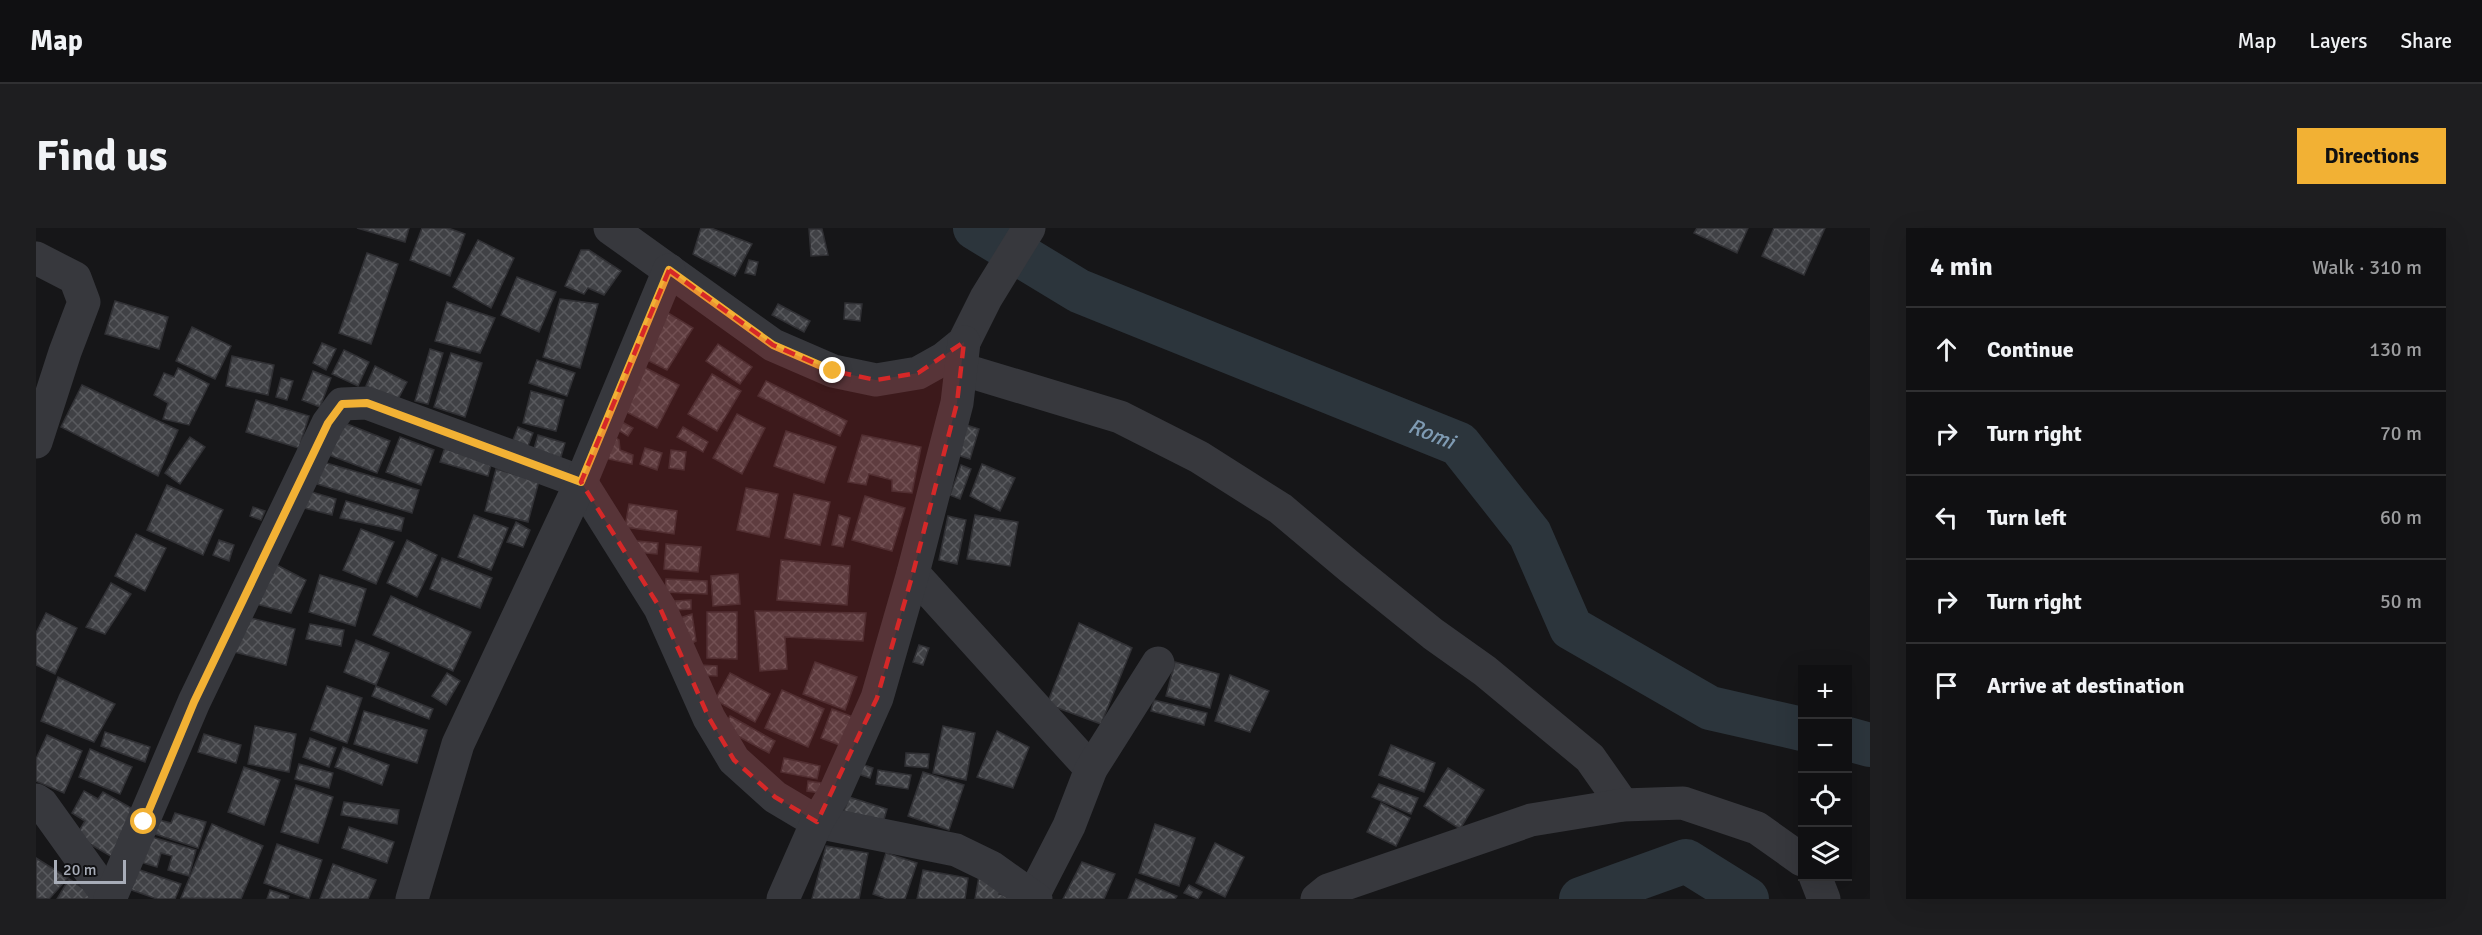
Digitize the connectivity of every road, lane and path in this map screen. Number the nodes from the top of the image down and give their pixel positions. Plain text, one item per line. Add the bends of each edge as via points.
1 (610, 228) edge
2 (1025, 233) edge
3 (36, 258) edge
4 (669, 270) junction
5 (962, 356) junction
6 (36, 442) edge
7 (581, 482) junction
8 (913, 573) junction
9 (1158, 663) dead end
10 (1091, 769) junction
11 (36, 800) edge
12 (1623, 805) junction
13 (817, 822) junction
14 (1798, 856) edge
15 (1817, 881) edge
16 (1035, 898) edge
17 (110, 899) edge
18 (412, 899) edge
19 (783, 899) edge
20 (1317, 899) edge
21 (1824, 899) edge

1 - 4 street
2 - 5 street via 986,298
3 - 6 street via 75,278 84,303
4 - 5 street via 773,345 833,371 876,380 918,373 943,359
4 - 7 street
5 - 8 street via 957,403
5 - 12 street via 1120,417 1199,457 1281,509 1590,758
7 - 13 street via 660,608 709,718 734,760 775,797
7 - 17 street via 367,403 342,404 328,423 194,702
7 - 18 street via 458,744
8 - 10 street
8 - 13 street via 877,698 835,792
9 - 10 street
10 - 16 street
11 - 17 street
12 - 14 street via 1683,803 1758,828
12 - 20 street via 1531,820 1328,890
13 - 16 street via 956,849 992,867
13 - 19 street
15 - 21 street

